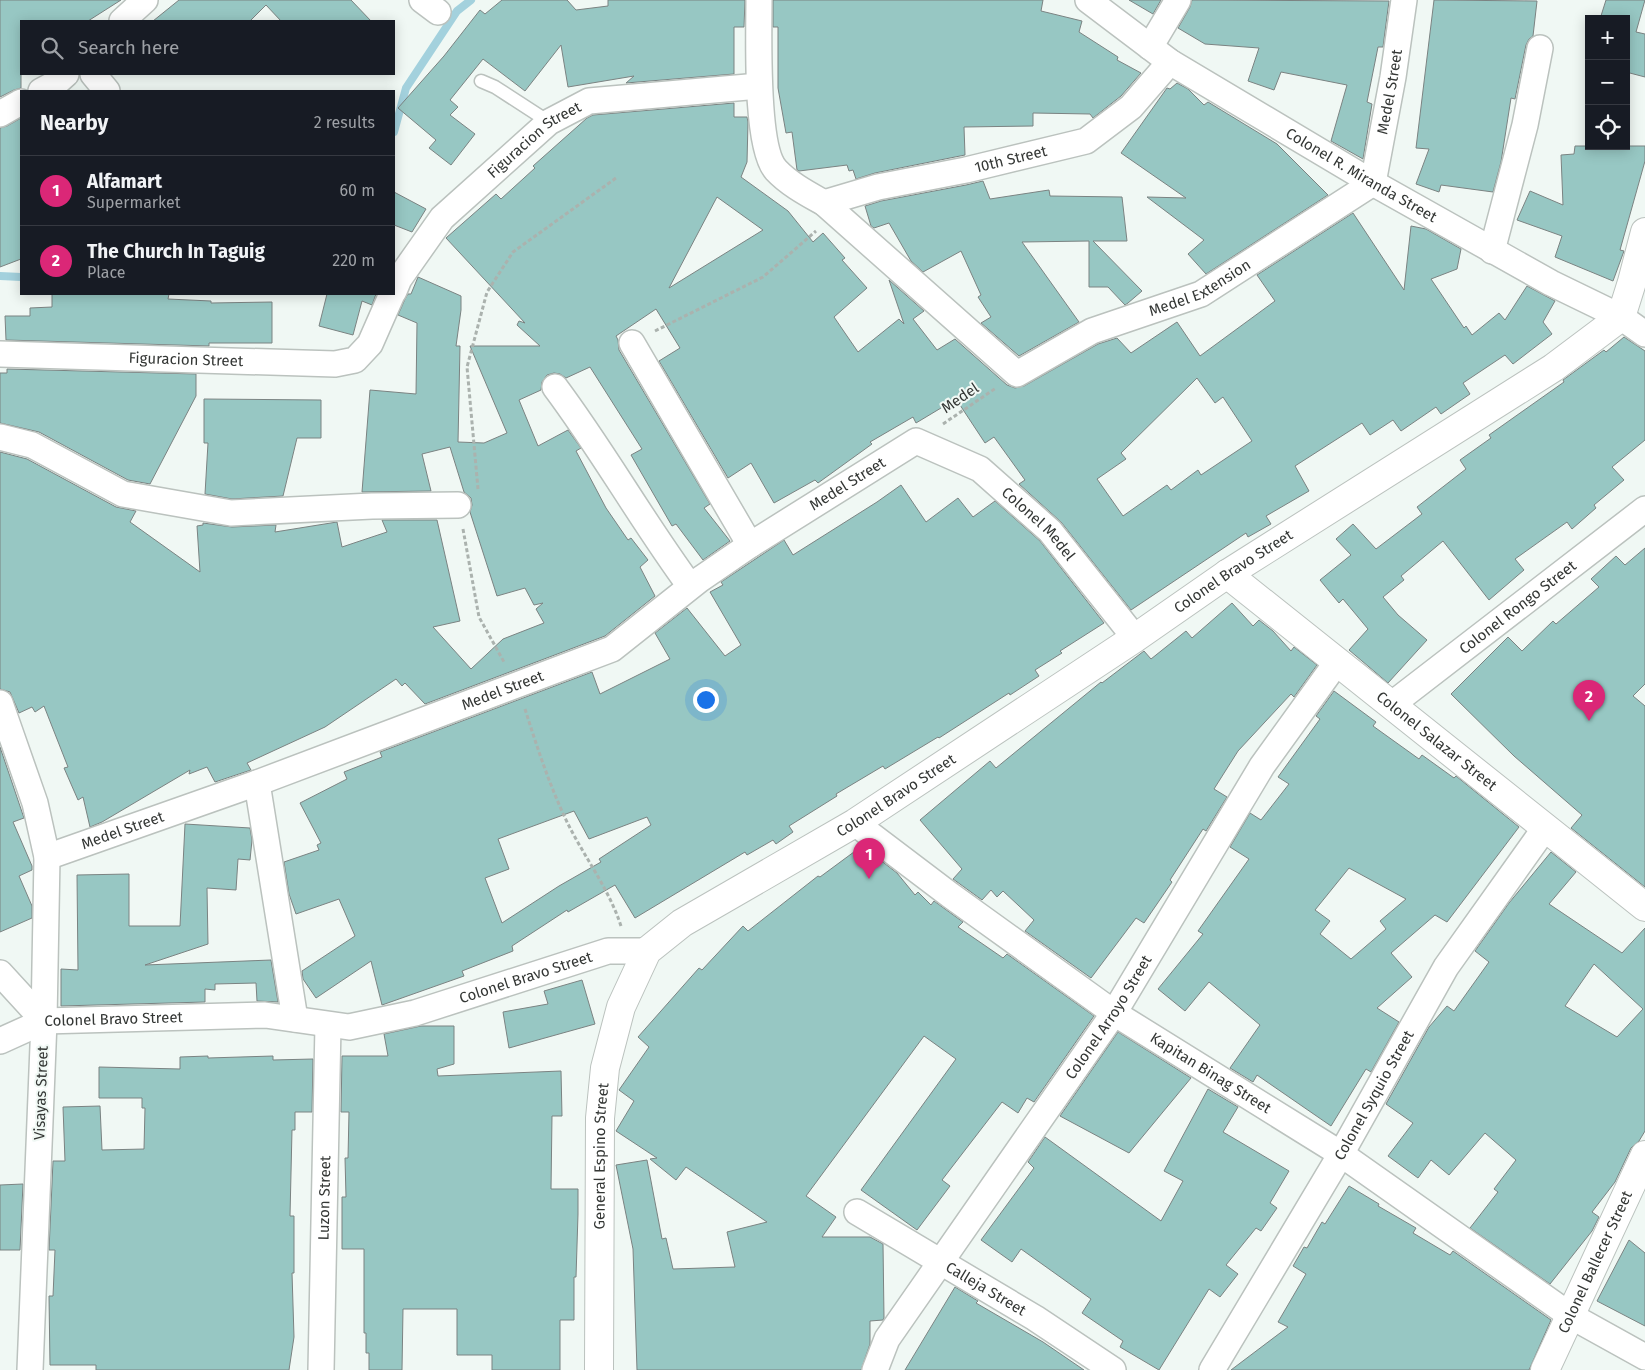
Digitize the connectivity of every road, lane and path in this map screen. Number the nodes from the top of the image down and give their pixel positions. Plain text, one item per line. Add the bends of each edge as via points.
1 (145, 0) edge
2 (759, 0) edge
3 (1088, 0) edge
4 (1178, 0) edge
5 (1404, 0) edge
6 (123, 20) edge
7 (1540, 48) dead end
8 (1160, 54) junction
9 (65, 75) edge
10 (94, 75) edge
11 (481, 81) dead end
12 (759, 86) junction
13 (43, 90) edge
14 (106, 90) edge
15 (20, 103) edge
16 (0, 114) edge
17 (549, 122) junction
18 (616, 178) dead end
19 (1374, 183) junction
20 (830, 208) junction
21 (1645, 232) edge
22 (1492, 251) junction
23 (395, 288) edge
24 (392, 295) edge
25 (1621, 317) junction
26 (674, 321) dead end
27 (1645, 334) edge
28 (632, 343) dead end
29 (0, 354) edge
30 (1017, 374) junction
31 (555, 387) dead end
32 (0, 437) edge
33 (916, 441) junction
34 (458, 505) junction
35 (1645, 509) edge
36 (750, 545) junction
37 (1227, 574) junction
38 (690, 586) junction
39 (1135, 638) junction
40 (1337, 662) junction
41 (517, 686) junction
42 (0, 703) edge
43 (1391, 704) junction
44 (257, 782) junction
45 (855, 823) junction
46 (1545, 828) junction
47 (47, 857) junction
48 (1645, 907) edge
49 (639, 951) junction
50 (0, 973) edge
51 (1114, 1013) junction
52 (295, 1019) junction
53 (44, 1021) junction
54 (328, 1025) junction
55 (0, 1041) edge
56 (1341, 1154) junction
57 (1645, 1155) edge
58 (857, 1212) dead end
59 (941, 1261) junction
60 (1571, 1316) junction
61 (1645, 1357) edge
62 (30, 1370) edge
63 (321, 1370) edge
64 (599, 1370) edge
65 (875, 1370) edge
66 (1113, 1370) edge
67 (1212, 1370) edge
68 (1545, 1370) edge

1 - 6 street
2 - 12 street
3 - 8 street, Colonel R. Miranda Street
4 - 8 street, 10th Street
5 - 19 street, Medel Street
7 - 22 street
8 - 19 street, Colonel R. Miranda Street
8 - 20 street, 10th Street via 1131,107 1086,141 878,187
9 - 13 street
10 - 14 street
11 - 17 lane
12 - 17 street, Figuracion Street via 588,101
12 - 20 street via 768,152 775,170
15 - 16 street
17 - 23 street, Figuracion Street via 442,218
18 - 34 path via 514,252 487,292 467,367 477,496
19 - 22 street, Colonel R. Miranda Street
19 - 30 street, Medel Extension via 1201,294 1092,331
20 - 26 path via 763,278
20 - 30 street
21 - 25 main road
22 - 25 street, Colonel R. Miranda Street
24 - 29 street, Figuracion Street via 370,344 356,360 335,364
25 - 27 street, Colonel R. Miranda Street
25 - 37 main road, Colonel Bravo Street via 1553,368
28 - 36 street
30 - 33 path, Medel
31 - 38 street via 586,428
32 - 34 street via 32,445 123,494 232,513
33 - 36 street, Medel Street
33 - 39 street, Colonel Medel via 980,469 1050,531
34 - 41 path via 478,617
35 - 43 street, Colonel Rongo Street
36 - 38 street, Medel Street
37 - 39 main road, Colonel Bravo Street
37 - 40 main road, Colonel Salazar Street
38 - 41 street, Medel Street via 612,649
39 - 45 main road, Colonel Bravo Street
40 - 43 main road, Colonel Salazar Street
40 - 51 street, Colonel Arroyo Street via 1262,766
41 - 44 street, Medel Street
41 - 49 path via 568,823
42 - 47 street, Visayas Street via 35,803
43 - 46 main road, Colonel Salazar Street
44 - 47 street, Medel Street
44 - 52 street
45 - 49 main road, Colonel Bravo Street
45 - 51 street, Kapitan Binag Street
46 - 48 main road, Colonel Salazar Street
46 - 56 street, Colonel Syquio Street via 1446,967
47 - 53 street, Visayas Street
49 - 54 street, Colonel Bravo Street via 608,950 415,1013 349,1027
49 - 64 main road, General Espino Street via 605,1068 600,1118
50 - 53 street
51 - 56 street, Kapitan Binag Street
51 - 59 street, Colonel Arroyo Street
52 - 53 street, Colonel Bravo Street via 265,1015
52 - 54 street, Colonel Bravo Street
53 - 55 street, Colonel Bravo Street
53 - 62 street, Visayas Street
54 - 63 street, Luzon Street
56 - 60 street, Kapitan Binag Street
56 - 67 street, Colonel Syquio Street
57 - 60 main road, Colonel Ballecer Street
58 - 59 street, Calleja Street
59 - 65 street, Colonel Arroyo Street via 887,1339
59 - 66 street, Calleja Street
60 - 61 street, Kapitan Binag Street
60 - 68 main road, Colonel Ballecer Street

